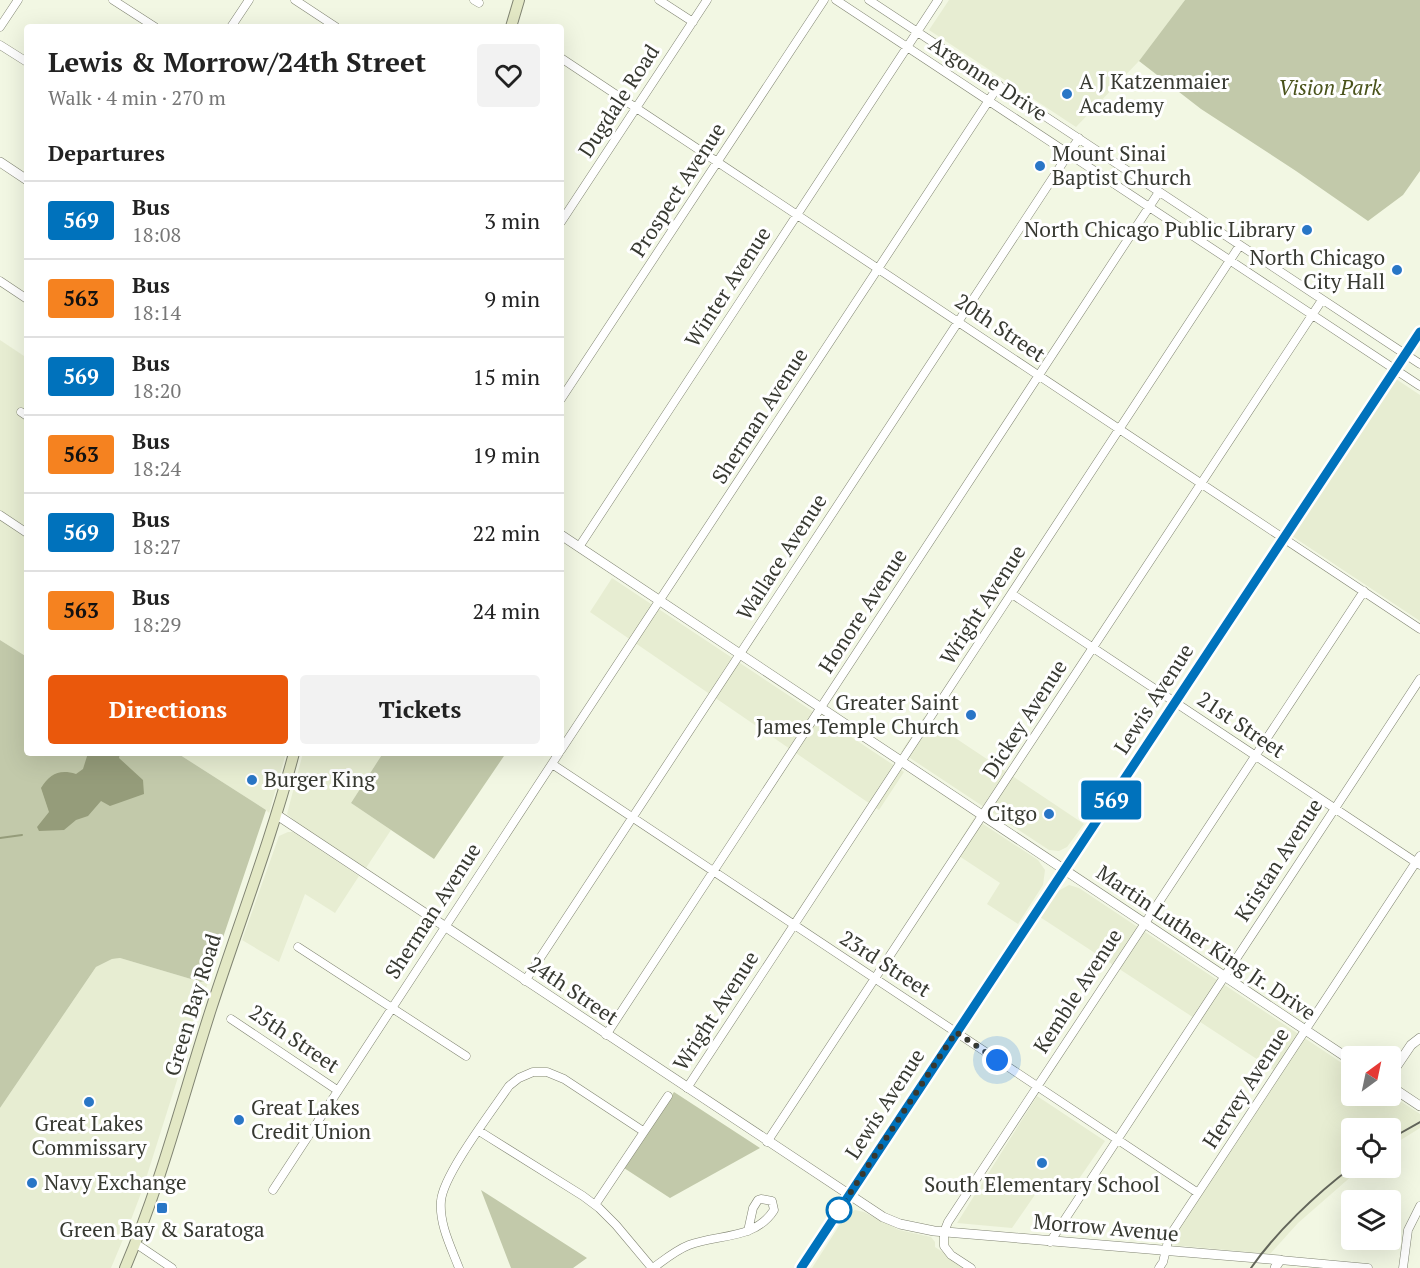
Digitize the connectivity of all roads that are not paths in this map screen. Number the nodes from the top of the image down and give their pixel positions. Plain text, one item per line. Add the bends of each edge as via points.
1 (18, 0) edge
2 (113, 0) edge
3 (249, 0) edge
4 (295, 0) edge
5 (519, 0) edge
6 (659, 0) edge
7 (707, 0) edge
8 (824, 0) edge
9 (836, 0) edge
10 (869, 0) edge
11 (938, 0) edge
12 (693, 22) junction
13 (150, 24) edge
14 (233, 24) edge
15 (331, 24) edge
16 (512, 24) edge
17 (0, 27) edge
18 (917, 31) junction
19 (0, 45) edge
20 (907, 47) junction
21 (24, 60) edge
22 (564, 60) edge
23 (999, 85) junction
24 (988, 101) junction
25 (636, 108) junction
26 (1079, 138) junction
27 (1069, 154) junction
28 (0, 162) edge
29 (717, 162) junction
30 (24, 178) edge
31 (1159, 192) junction
32 (1149, 207) junction
33 (797, 215) junction
34 (564, 217) edge
35 (1240, 245) junction
36 (1230, 261) junction
37 (878, 269) junction
38 (0, 281) edge
39 (24, 297) edge
40 (1322, 300) junction
41 (1312, 315) junction
42 (958, 322) junction
43 (1420, 332) edge
44 (1405, 354) junction
45 (1420, 364) edge
46 (1395, 370) junction
47 (1039, 375) junction
48 (1420, 386) edge
49 (564, 394) edge
50 (1120, 429) junction
51 (1202, 483) junction
52 (0, 515) edge
53 (24, 531) edge
54 (564, 537) edge
55 (1284, 538) junction
56 (579, 547) junction
57 (1364, 591) junction
58 (1012, 594) junction
59 (659, 601) junction
60 (1420, 629) edge
61 (1093, 648) junction
62 (740, 654) junction
63 (1420, 679) edge
64 (1175, 703) junction
65 (821, 708) junction
66 (564, 746) edge
67 (293, 756) edge
68 (557, 756) edge
69 (1255, 756) junction
70 (902, 762) junction
71 (552, 764) junction
72 (1335, 809) junction
73 (277, 815) junction
74 (983, 816) junction
75 (633, 818) junction
76 (1419, 862) edge
77 (1064, 870) junction
78 (713, 872) junction
79 (1144, 923) junction
80 (794, 925) junction
81 (444, 927) junction
82 (298, 947) dead end
83 (1224, 976) junction
84 (876, 979) junction
85 (525, 981) junction
86 (391, 1007) junction
87 (231, 1019) dead end
88 (1306, 1030) junction
89 (1420, 1030) edge
90 (956, 1032) junction
91 (606, 1035) junction
92 (1420, 1038) edge
93 (1411, 1045) junction
94 (1341, 1054) edge
95 (466, 1056) dead end
96 (1401, 1060) edge
97 (1036, 1086) junction
98 (687, 1088) junction
99 (337, 1090) junction
100 (1401, 1093) edge
101 (668, 1096) dead end
102 (1420, 1106) edge
103 (479, 1131) junction
104 (643, 1131) junction
105 (1117, 1140) junction
106 (767, 1142) junction
107 (273, 1190) dead end
108 (1198, 1193) junction
109 (848, 1196) junction
110 (595, 1205) junction
111 (1420, 1206) edge
112 (748, 1231) dead end
113 (944, 1232) junction
114 (1050, 1242) junction
115 (135, 1243) junction
116 (1166, 1251) junction
117 (1277, 1264) edge
118 (125, 1268) edge
119 (172, 1268) edge
120 (459, 1268) edge
121 (652, 1268) edge
122 (801, 1268) edge
123 (971, 1268) edge
124 (1159, 1268) edge
125 (1368, 1268) edge
126 (1403, 1268) edge

1 - 17 street
2 - 13 street
3 - 14 street
4 - 15 street
5 - 16 main road
6 - 12 street
7 - 12 street, Dugdale Road
8 - 29 street, Prospect Avenue
9 - 20 street, Argonne Drive
10 - 18 street, Argonne Drive
11 - 18 street, Winter Avenue
12 - 25 street, Dugdale Road
18 - 20 street, Winter Avenue
18 - 23 street, Argonne Drive
19 - 21 street
20 - 24 street, Argonne Drive
20 - 33 street, Winter Avenue
22 - 25 street, 20th Street
23 - 24 street, Sherman Avenue
23 - 26 street, Argonne Drive
24 - 27 street, Argonne Drive
24 - 37 street, Sherman Avenue
25 - 29 street, 20th Street
25 - 34 street, Dugdale Road
26 - 27 street, Wallace Avenue
26 - 31 street, Argonne Drive
27 - 32 street, Argonne Drive
27 - 42 street, Wallace Avenue
28 - 30 street
29 - 33 street, 20th Street
29 - 49 street, Prospect Avenue
31 - 32 street, Honore Avenue
31 - 35 street, Argonne Drive
32 - 36 street, Argonne Drive
32 - 47 street, Honore Avenue
33 - 37 street, 20th Street
33 - 56 street, Winter Avenue
35 - 36 street, Wright Avenue
35 - 40 street, Argonne Drive
36 - 41 street, Argonne Drive
36 - 50 street, Wright Avenue
37 - 42 street, 20th Street
37 - 59 street, Sherman Avenue
38 - 39 street
40 - 41 street, Dickey Avenue
40 - 44 street, Argonne Drive
41 - 46 street, Argonne Drive
41 - 51 street, Dickey Avenue
42 - 47 street, 20th Street
42 - 62 street, Wallace Avenue
43 - 44 main road, Lewis Avenue
44 - 45 street, Argonne Drive
44 - 46 main road, Lewis Avenue
46 - 48 street, Argonne Drive
46 - 55 main road, Lewis Avenue
47 - 50 street, 20th Street
47 - 65 street, Honore Avenue
50 - 51 street, 20th Street
50 - 58 street, Wright Avenue
51 - 55 street, 20th Street
51 - 61 street, Dickey Avenue
52 - 53 street
54 - 56 street, Martin Luther King Jr. Drive
55 - 57 street, 20th Street
55 - 64 main road, Lewis Avenue
56 - 59 street, Martin Luther King Jr. Drive
57 - 60 street, 20th Street
57 - 69 street, Kemble Avenue
58 - 61 street, 21st Street
58 - 70 street, Wright Avenue
59 - 62 street, Martin Luther King Jr. Drive
59 - 66 street, Sherman Avenue
61 - 64 street, 21st Street
61 - 74 street, Dickey Avenue
62 - 65 street, Martin Luther King Jr. Drive
62 - 75 street, Wallace Avenue
63 - 72 street, Kristan Avenue
64 - 69 street, 21st Street
64 - 77 main road, Lewis Avenue
65 - 70 street, Martin Luther King Jr. Drive
65 - 78 street, Honore Avenue
67 - 73 main road, Green Bay Road
68 - 71 street, Sherman Avenue
69 - 72 street, 21st Street
69 - 79 street, Kemble Avenue
70 - 74 street, Martin Luther King Jr. Drive
70 - 80 street, Wright Avenue
71 - 75 street, 23rd Street
71 - 81 street, Sherman Avenue
72 - 76 street, 21st Street
72 - 83 street, Kristan Avenue
73 - 81 street, 24th Street
73 - 115 main road, Green Bay Road
74 - 77 street, Martin Luther King Jr. Drive
74 - 84 street, Dickey Avenue
75 - 78 street, 23rd Street
75 - 85 street, Wallace Avenue
76 - 88 street, Hervey Avenue
77 - 79 street, Martin Luther King Jr. Drive
77 - 90 main road, Lewis Avenue
78 - 80 street, 23rd Street
78 - 91 street, Honore Avenue
79 - 83 street, Martin Luther King Jr. Drive
79 - 97 street, Kemble Avenue
80 - 84 street, 23rd Street
80 - 98 street, Wright Avenue
81 - 85 street, 24th Street
81 - 86 street, Sherman Avenue
82 - 86 street
83 - 88 street, Martin Luther King Jr. Drive
83 - 105 street, Kristan Avenue
84 - 90 street, 23rd Street
84 - 106 street, Dickey Avenue
85 - 91 street, 24th Street
86 - 95 street
86 - 99 street, Sherman Avenue
87 - 99 street, 25th Street
88 - 94 street, Martin Luther King Jr. Drive
88 - 108 street, Hervey Avenue
89 - 93 street
90 - 97 street, 23rd Street
90 - 109 main road, Lewis Avenue
91 - 98 street, 24th Street
92 - 93 street
93 - 96 street
97 - 105 street, 23rd Street
97 - 113 street, Kemble Avenue
98 - 106 street, 24th Street
99 - 107 street, Sherman Avenue
100 - 102 street
101 - 104 street
103 - 104 street via 509,1086 533,1072 547,1072
103 - 110 street
103 - 120 street via 446,1180 441,1201 442,1219
104 - 110 street
105 - 108 street, 23rd Street
105 - 114 street, Kristan Avenue
106 - 109 street, 24th Street
108 - 116 street, Hervey Avenue via 1169,1237
109 - 113 street, Morrow Avenue via 900,1224
109 - 122 main road, Lewis Avenue
110 - 121 street
111 - 126 street via 1408,1230
112 - 121 street via 687,1246
113 - 114 street, Morrow Avenue
113 - 123 street via 944,1246
114 - 116 street, Morrow Avenue
115 - 118 main road, Green Bay Road
115 - 119 street
116 - 117 street, Morrow Avenue
116 - 124 street, Hervey Avenue
117 - 125 street, Morrow Avenue

